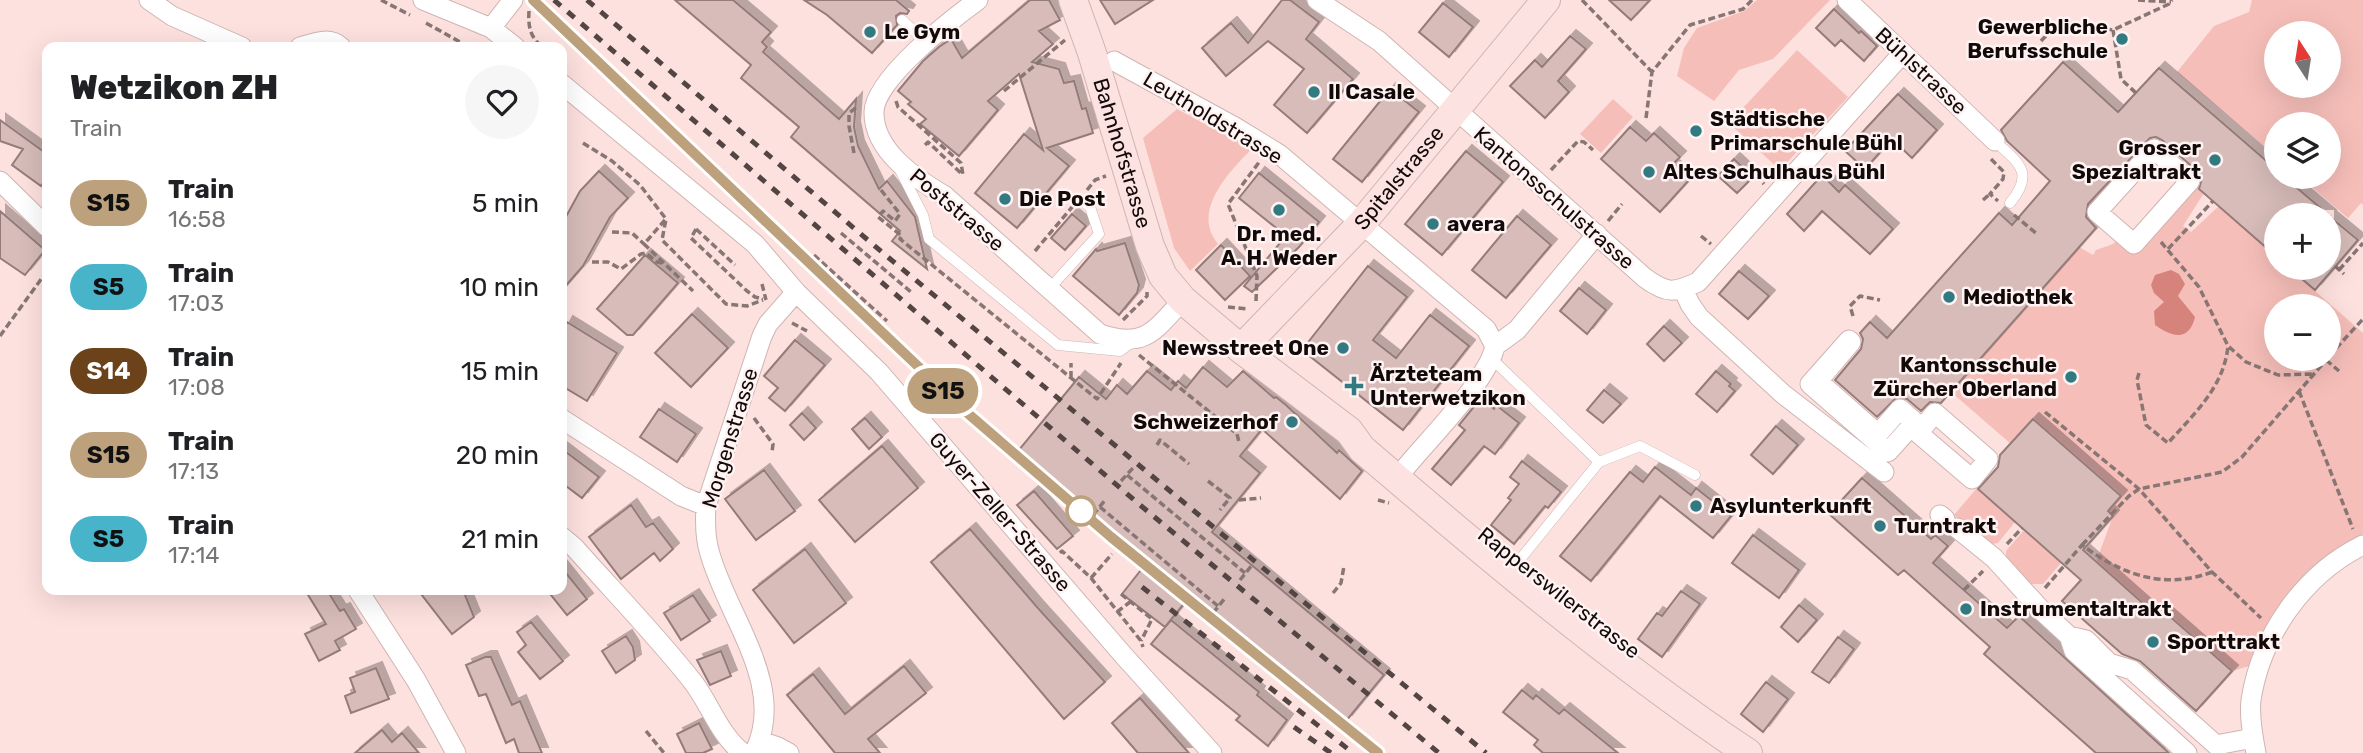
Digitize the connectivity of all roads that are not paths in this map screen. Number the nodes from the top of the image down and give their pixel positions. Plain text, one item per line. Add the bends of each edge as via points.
1 (149, 0) edge
2 (423, 0) edge
3 (978, 0) edge
4 (1073, 0) edge
5 (1317, 0) edge
6 (1546, 0) edge
7 (1847, 0) edge
8 (521, 5) edge
9 (902, 20) dead end
10 (491, 29) junction
11 (231, 42) edge
12 (508, 42) edge
13 (926, 42) junction
14 (1902, 54) junction
15 (1114, 61) dead end
16 (567, 88) edge
17 (1455, 111) junction
18 (1995, 141) joint
19 (895, 159) junction
20 (0, 181) edge
21 (1085, 203) dead end
22 (2010, 203) dead end
23 (42, 222) edge
24 (1361, 224) junction
25 (2147, 230) joint
26 (1597, 234) junction
27 (1049, 289) junction
28 (1683, 289) junction
29 (796, 292) junction
30 (1183, 300) junction
31 (1851, 342) joint
32 (1136, 348) junction
33 (1241, 349) junction
34 (1494, 353) junction
35 (567, 422) edge
36 (1349, 431) junction
37 (1599, 461) junction
38 (1406, 467) junction
39 (1884, 472) dead end
40 (1695, 475) dead end
41 (706, 506) junction
42 (1947, 520) dead end
43 (567, 541) edge
44 (2361, 546) edge
45 (1518, 562) junction
46 (361, 595) edge
47 (2068, 636) junction
48 (2254, 746) edge
49 (757, 747) edge
50 (456, 753) edge
51 (743, 753) edge
52 (789, 753) edge
53 (1212, 753) edge
54 (1748, 753) edge
55 (1773, 753) edge
56 (2187, 753) edge

1 - 11 street via 172,16
2 - 10 street
3 - 13 street, Poststrasse
4 - 30 main road, Bahnhofstrasse via 1157,264 1170,288
5 - 17 street, Kantonsschulstrasse via 1379,41
6 - 17 main road, Spitalstrasse
7 - 14 street, Bühlstrasse
8 - 10 street
9 - 13 lane
10 - 12 street
13 - 19 street, Poststrasse via 897,71 875,104 875,125
14 - 18 street, Bühlstrasse
14 - 28 street via 1698,282
15 - 24 street, Leutholdstrasse via 1279,154
16 - 29 street, Guyer-Zeller-Strasse via 755,244
17 - 24 main road, Spitalstrasse
17 - 26 street, Kantonsschulstrasse
18 - 22 lane via 2023,173 2020,190
19 - 27 street, Poststrasse via 946,196
19 - 32 lane via 923,215 929,239 1058,345 1120,351
20 - 23 street
21 - 27 lane via 1099,234
24 - 33 main road, Spitalstrasse
24 - 34 street, Leutholdstrasse via 1486,329
25 - 25 street via 2134,244 2097,212 2154,149 2190,181
26 - 28 street, Kantonsschulstrasse via 1659,288
26 - 34 street
27 - 32 street, Poststrasse via 1100,334
28 - 39 street via 1699,317 1783,394
29 - 41 street, Morgenstrasse via 762,336
29 - 53 street, Guyer-Zeller-Strasse via 879,372
30 - 32 street
30 - 33 main road, Rapperswilerstrasse
31 - 31 street via 1810,384 1888,452 1915,422 1900,409 1878,434 1818,381
33 - 36 main road, Rapperswilerstrasse
34 - 37 lane
34 - 38 street via 1447,421
35 - 41 street via 681,496
36 - 38 main road, Rapperswilerstrasse via 1373,438
36 - 54 main road, Rapperswilerstrasse via 1362,449 1503,568 1694,717
37 - 40 lane via 1640,446
37 - 45 lane
38 - 45 main road, Rapperswilerstrasse
41 - 49 street, Morgenstrasse via 709,554 764,690 766,716
42 - 47 street via 1994,558
43 - 51 street via 682,669
44 - 48 street via 2298,594 2275,632 2260,663 2251,702
45 - 55 main road, Rapperswilerstrasse via 1703,706
46 - 50 street
47 - 48 street via 2085,640 2109,663 2132,670 2216,745
47 - 56 street via 2074,651
49 - 52 street via 778,747

